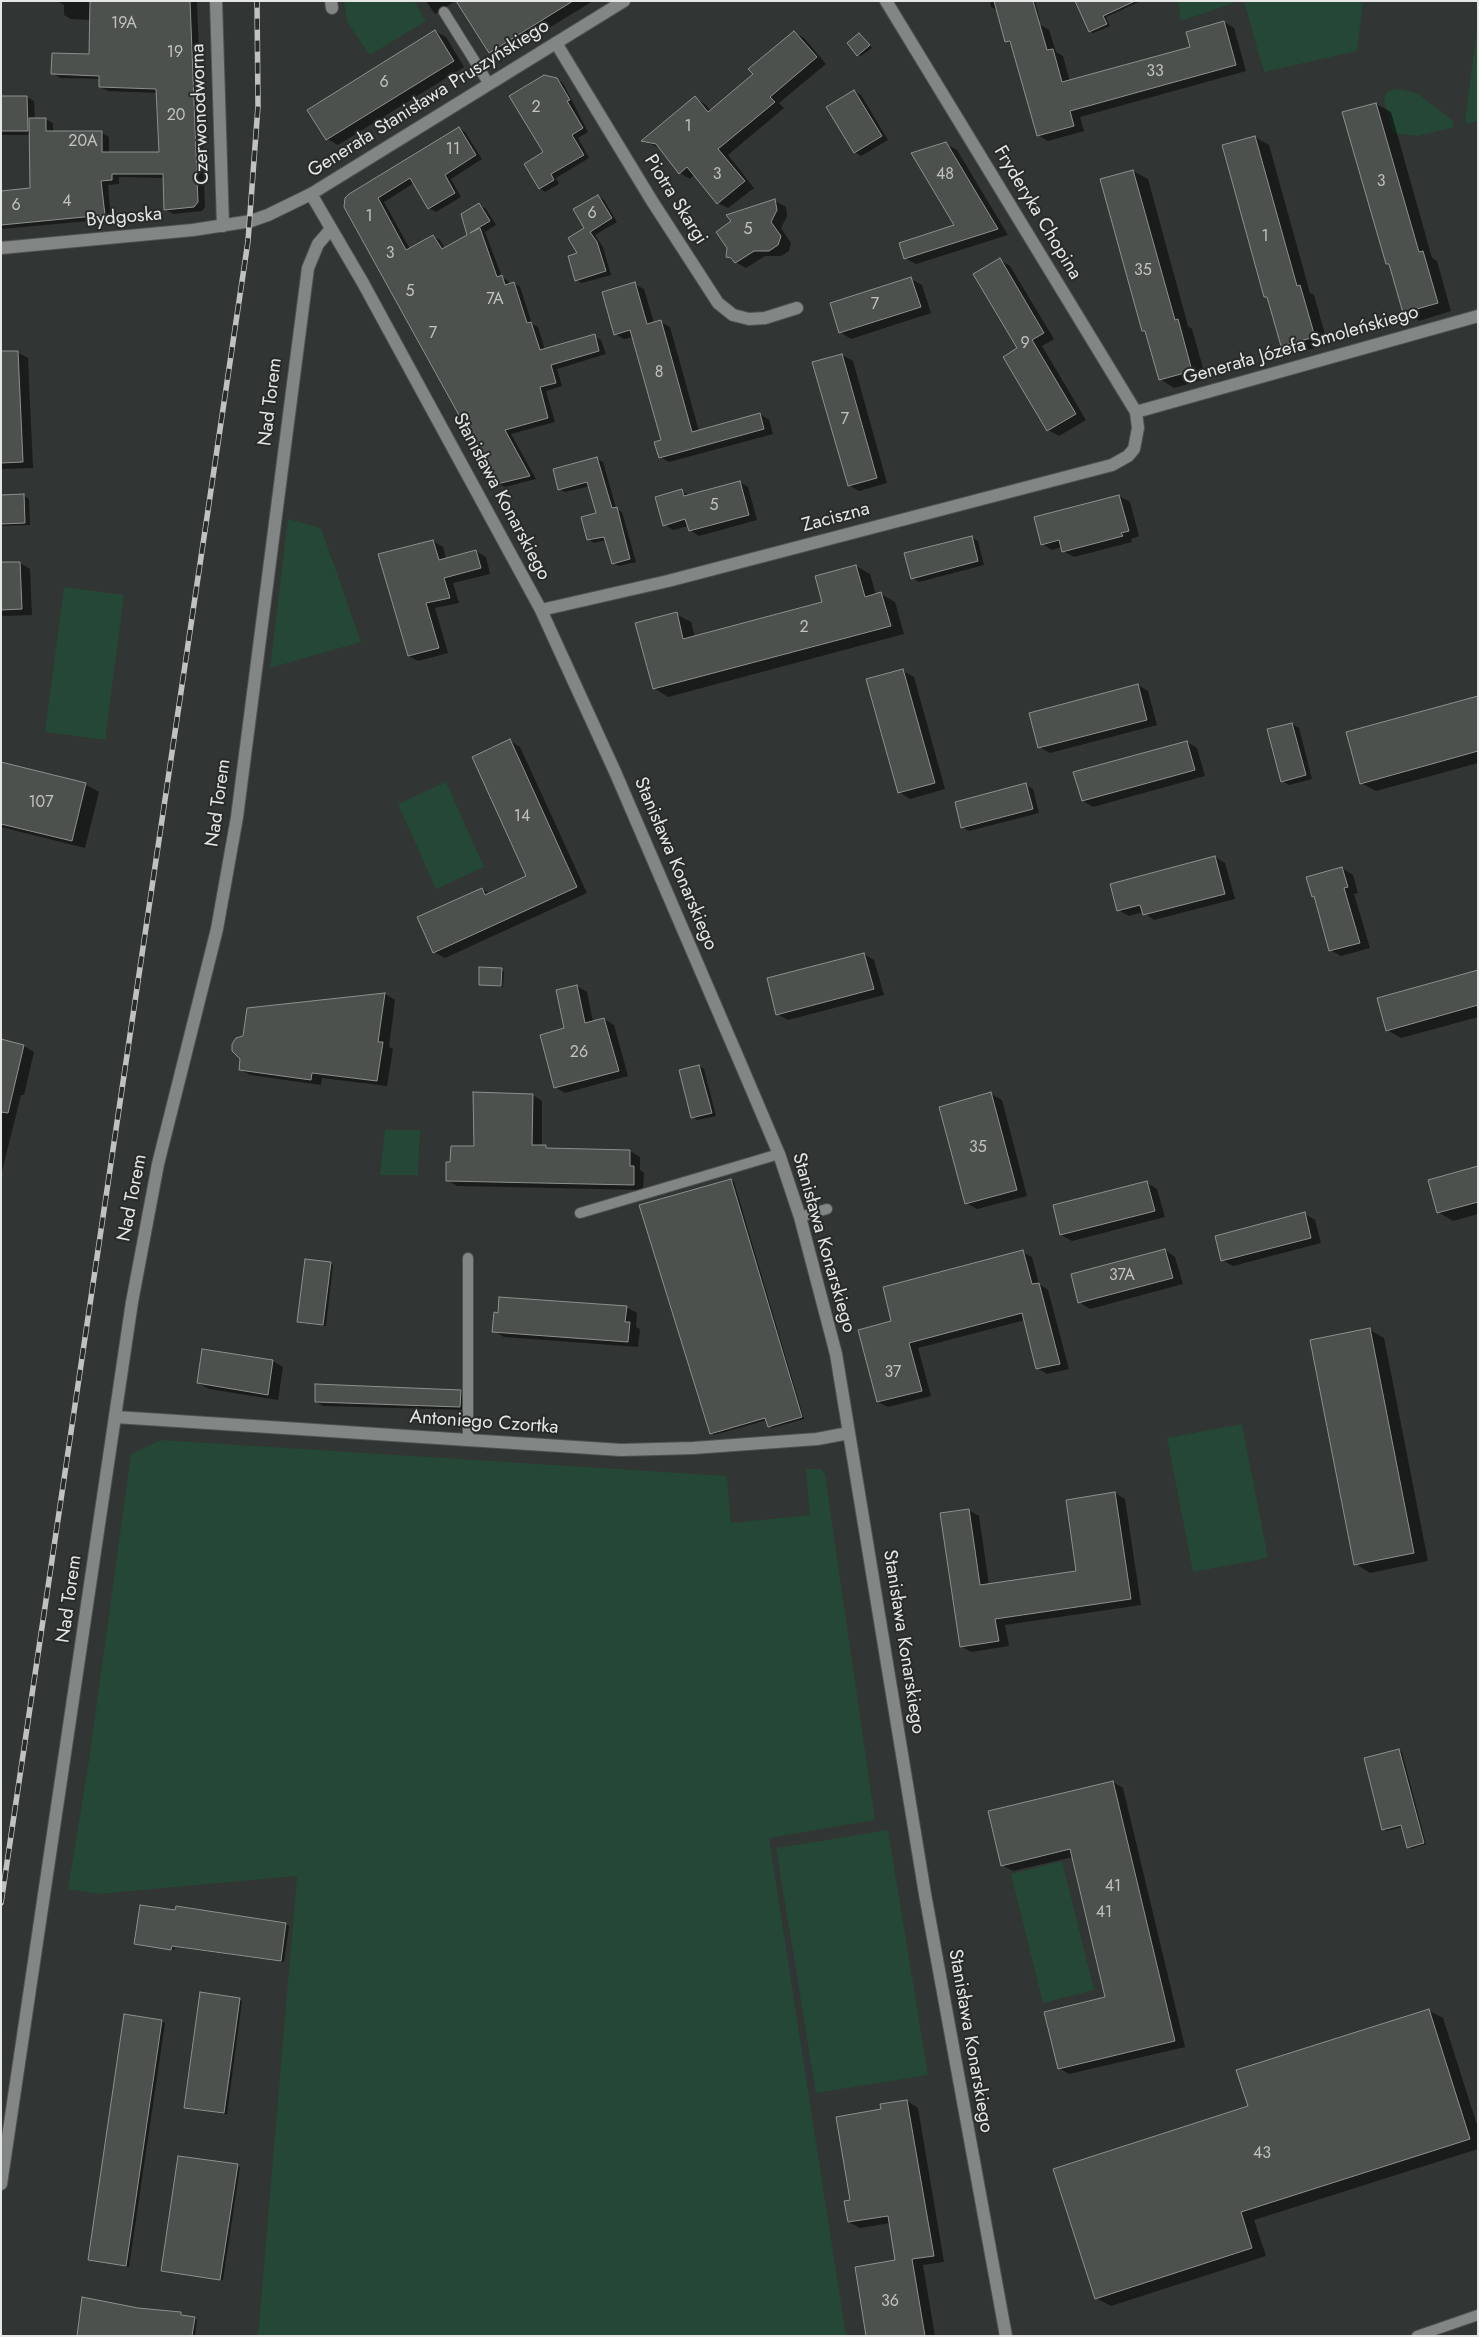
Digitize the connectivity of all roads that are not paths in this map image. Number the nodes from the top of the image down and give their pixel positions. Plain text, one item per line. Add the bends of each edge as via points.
1 (216, 1) edge
2 (624, 1) edge
3 (886, 1) edge
4 (444, 12) dead end
5 (556, 43) junction
6 (489, 84) junction
7 (311, 194) junction
8 (251, 221) joint
9 (223, 226) junction
10 (331, 229) junction
11 (1, 248) edge
12 (798, 308) dead end
13 (1478, 316) edge
14 (1136, 412) junction
15 (541, 610) junction
16 (779, 1154) junction
17 (826, 1209) dead end
18 (580, 1213) dead end
19 (800, 1217) junction
20 (468, 1258) dead end
21 (116, 1417) junction
22 (849, 1434) junction
23 (468, 1441) junction
24 (1, 2184) edge
25 (1478, 2315) edge
26 (1006, 2336) edge
27 (1417, 2336) edge

1 - 9 street, Czerwonodworna
2 - 5 street, Generała Stanisława Pruszyńskiego
3 - 14 street, Fryderyka Chopina
4 - 6 lane
5 - 6 street, Generała Stanisława Pruszyńskiego
5 - 12 street, Piotra Skargi via 718,303 733,315 749,319 765,318
6 - 7 street, Generała Stanisława Pruszyńskiego
7 - 8 street, Generała Stanisława Pruszyńskiego
7 - 10 street, Stanisława Konarskiego
8 - 9 street, Bydgoska
9 - 11 street, Bydgoska
10 - 15 street, Stanisława Konarskiego
10 - 21 street, Nad Torem via 318,244 308,268 237,817 218,929 158,1164 132,1302
13 - 14 street, Generała Józefa Smoleńskiego
14 - 15 street, Zaciszna via 1138,428 1134,449 1112,465 668,582
15 - 16 street, Stanisława Konarskiego via 616,774
16 - 18 lane
16 - 19 street, Stanisława Konarskiego
17 - 19 lane
19 - 22 street, Stanisława Konarskiego via 836,1354
20 - 23 lane
21 - 23 street, Antoniego Czortka
21 - 24 street, Nad Torem
22 - 23 street, Antoniego Czortka via 721,1446 621,1450
22 - 26 street, Stanisława Konarskiego via 926,1904
25 - 27 lane

